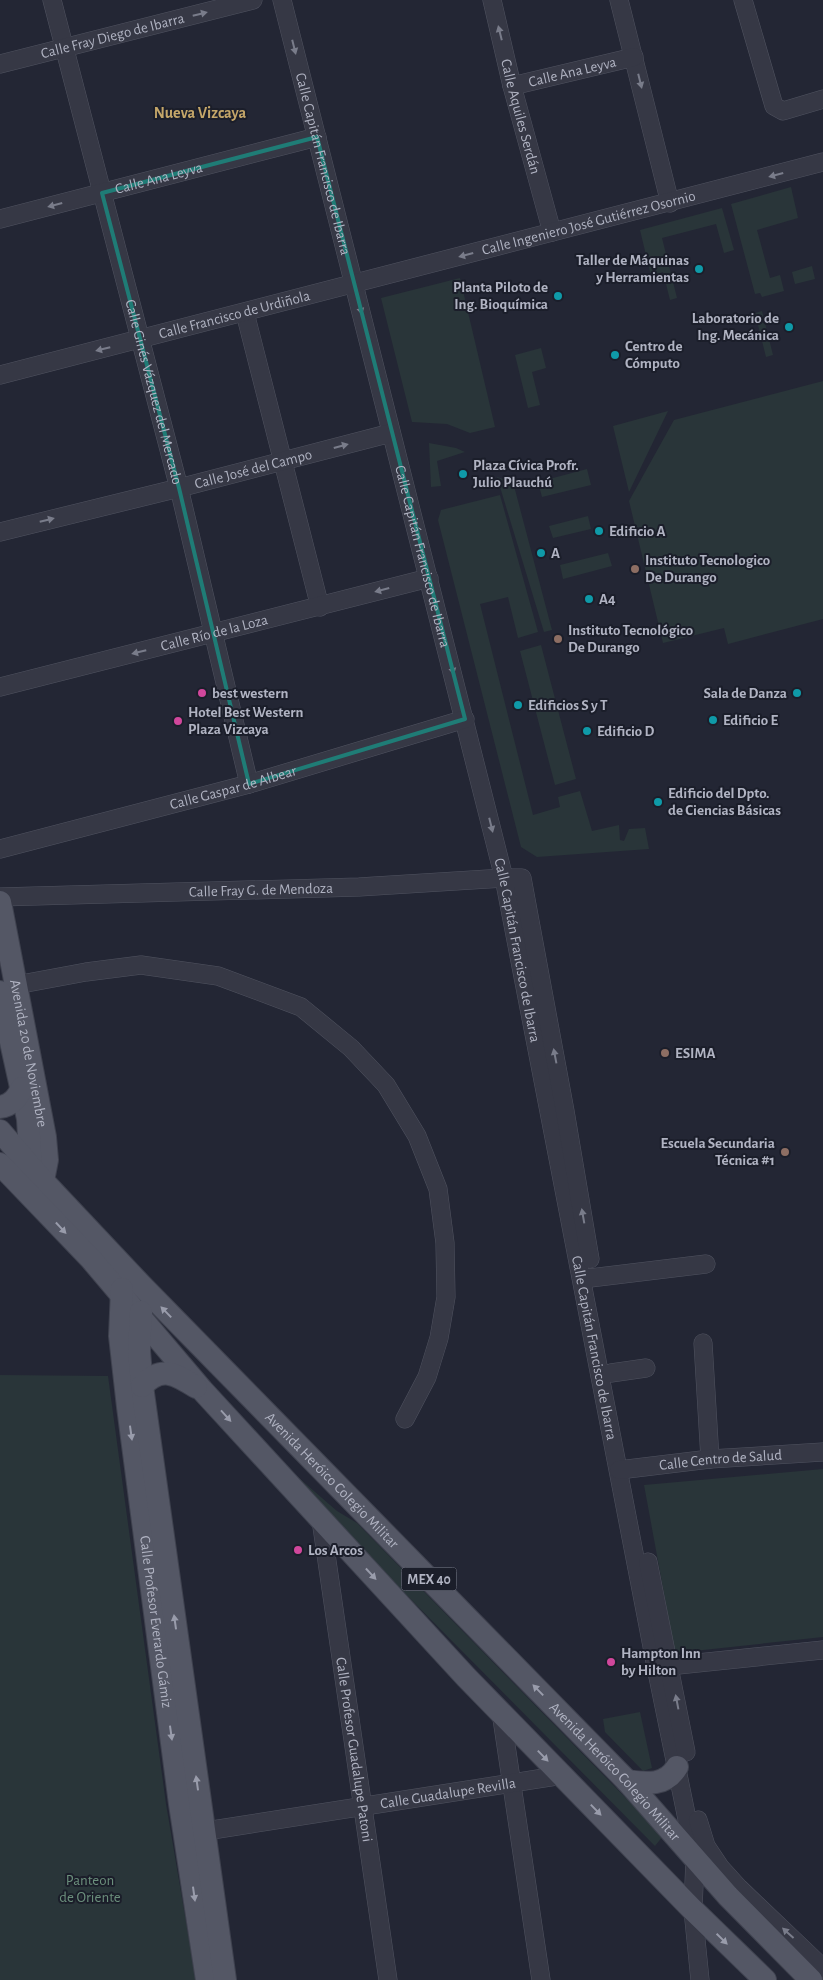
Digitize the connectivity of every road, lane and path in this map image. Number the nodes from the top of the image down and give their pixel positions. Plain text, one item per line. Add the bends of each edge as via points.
1 (52, 0) edge
2 (253, 0) edge
3 (282, 0) edge
4 (492, 0) edge
5 (619, 0) edge
6 (743, 0) edge
7 (65, 48) junction
8 (634, 57) junction
9 (0, 64) edge
10 (512, 86) junction
11 (823, 99) edge
12 (317, 137) junction
13 (823, 162) edge
14 (102, 193) junction
15 (670, 203) junction
16 (0, 219) edge
17 (552, 232) junction
18 (354, 284) junction
19 (244, 313) junction
20 (140, 340) junction
21 (0, 375) edge
22 (391, 432) junction
23 (282, 461) junction
24 (179, 488) junction
25 (0, 532) edge
26 (429, 578) junction
27 (320, 607) junction
28 (213, 633) junction
29 (0, 687) edge
30 (464, 719) junction
31 (249, 784) junction
32 (0, 849) edge
33 (504, 878) junction
34 (0, 897) edge
35 (0, 902) edge
36 (8, 988) edge
37 (25, 1080) junction
38 (0, 1108) edge
39 (0, 1131) edge
40 (0, 1164) edge
41 (35, 1186) junction
42 (119, 1263) joint
43 (706, 1264) dead end
44 (588, 1278) junction
45 (131, 1290) junction
46 (142, 1321) junction
47 (160, 1340) junction
48 (704, 1343) dead end
49 (198, 1350) junction
50 (139, 1351) junction
51 (646, 1368) dead end
52 (611, 1373) junction
53 (142, 1386) junction
54 (202, 1390) junction
55 (128, 1407) junction
56 (405, 1419) dead end
57 (823, 1452) edge
58 (710, 1459) junction
59 (624, 1469) junction
60 (321, 1520) junction
61 (823, 1650) edge
62 (663, 1666) junction
63 (501, 1712) junction
64 (677, 1766) junction
65 (562, 1775) junction
66 (627, 1781) junction
67 (512, 1783) junction
68 (363, 1807) junction
69 (194, 1833) junction
70 (696, 1858) junction
71 (692, 1910) junction
72 (823, 1968) edge
73 (761, 1978) edge
74 (206, 1980) edge
75 (226, 1980) edge
76 (388, 1980) edge
77 (542, 1980) edge
78 (700, 1980) edge
79 (811, 1980) edge

1 - 7 street, Calle Ginés Vázquez del Mercado
7 -> 2 street, Calle Fray Diego de Ibarra
3 -> 12 street, Calle Capitán Francisco de Ibarra
10 -> 4 street, Calle Aquiles Serdán
5 - 8 street
6 - 11 street via 774,106 783,111
7 - 9 street, Calle Fray Diego de Ibarra
7 - 14 street, Calle Ginés Vázquez del Mercado
8 - 10 street, Calle Ana Leyva
8 -> 15 street
10 - 17 street, Calle Aquiles Serdán
12 - 14 street, Calle Ana Leyva
12 - 18 street, Calle Capitán Francisco de Ibarra
13 -> 15 street, Calle Ingeniero José Gutiérrez Osornio
14 -> 16 street, Calle Ana Leyva
14 - 20 street, Calle Ginés Vázquez del Mercado
15 - 17 street, Calle Ingeniero José Gutiérrez Osornio
17 -> 18 street, Calle Ingeniero José Gutiérrez Osornio
18 - 19 street, Calle Francisco de Urdiñola
18 -> 22 street, Calle Capitán Francisco de Ibarra
19 - 20 street, Calle Francisco de Urdiñola
19 - 23 street
20 -> 21 street, Calle Francisco de Urdiñola
20 - 24 street, Calle Ginés Vázquez del Mercado
23 -> 22 street, Calle José del Campo
22 - 26 street, Calle Capitán Francisco de Ibarra
23 - 24 street, Calle José del Campo
23 - 27 street
25 -> 24 street, Calle José del Campo
24 - 28 street, Calle Ginés Vázquez del Mercado
26 -> 27 street, Calle Río de la Loza
26 -> 30 street, Calle Capitán Francisco de Ibarra
27 - 28 street, Calle Río de la Loza
28 -> 29 street, Calle Río de la Loza
28 - 31 street, Calle Ginés Vázquez del Mercado
30 - 31 street, Calle Gaspar de Albear
30 -> 33 street, Calle Capitán Francisco de Ibarra
31 - 32 street, Calle Gaspar de Albear
33 - 34 street, Calle Fray G. de Mendoza via 359,887
33 - 44 street, Calle Capitán Francisco de Ibarra
44 -> 33 street, Calle Fray G. de Mendoza via 567,1121 522,878
35 - 36 main road, Avenida 20 de Noviembre
36 - 37 main road, Avenida 20 de Noviembre
36 - 56 street via 141,965 218,976 300,1007 351,1048 386,1086 417,1136 438,1189 445,1243 446,1297 439,1338 427,1377
37 - 38 main road via 17,1098
37 - 41 main road, Avenida 20 de Noviembre via 47,1149
39 - 41 main road, Avenida Heróico Colegio Militar
40 - 41 main road, Avenida Heróico Colegio Militar
41 - 42 main road, Avenida Heróico Colegio Militar
41 -> 45 main road, Avenida Heróico Colegio Militar / MEX 40
42 - 45 main road, Calle Profesor Everardo Gámiz
43 - 44 street
44 - 52 street
44 - 59 street, Calle Capitán Francisco de Ibarra
45 - 46 main road, Avenida Heróico Colegio Militar / MEX 40
49 -> 45 main road, Avenida Heróico Colegio Militar / MEX 40
45 - 55 main road, Calle Profesor Everardo Gámiz via 120,1336
46 - 47 main road, Avenida Heróico Colegio Militar / MEX 40
46 - 50 main road, Calle Profesor Everardo Gámiz
47 - 49 main road
47 - 50 main road
47 - 54 main road, Avenida Heróico Colegio Militar / MEX 40
48 - 58 street
49 - 54 main road via 192,1357 191,1367
66 -> 49 main road, Avenida Heróico Colegio Militar / MEX 40 via 369,1517
50 - 53 main road, Calle Profesor Everardo Gámiz
50 - 55 main road via 131,1370
51 - 52 street
52 - 59 street
53 - 54 main road via 156,1374 164,1373
69 -> 53 main road, Calle Profesor Everardo Gámiz
54 -> 60 main road, Avenida Heróico Colegio Militar / MEX 40
55 -> 69 main road, Calle Profesor Everardo Gámiz
57 - 58 street, Calle Centro de Salud
58 - 59 street, Calle Centro de Salud
59 - 62 street
60 -> 63 main road, Avenida Heróico Colegio Militar / MEX 40
60 - 68 street, Calle Profesor Guadalupe Patoni
61 - 62 street
62 - 64 street
72 -> 62 street via 739,1888 711,1855 700,1829
63 -> 65 main road, Avenida Heróico Colegio Militar / MEX 40
63 - 67 street
64 - 66 main road via 673,1775 658,1783
64 - 70 street
65 - 67 street, Calle Guadalupe Revilla
65 -> 71 main road, Avenida Heróico Colegio Militar / MEX 40
66 - 70 main road, Avenida Heróico Colegio Militar / MEX 40
67 - 68 street, Calle Guadalupe Revilla
67 - 77 street
68 - 69 street, Calle Guadalupe Revilla
68 - 76 street, Calle Profesor Guadalupe Patoni
69 -> 74 main road, Calle Profesor Everardo Gámiz
69 - 75 main road, Calle Profesor Everardo Gámiz
70 - 71 street
70 - 79 main road, Avenida Heróico Colegio Militar / MEX 40 via 728,1896
71 -> 73 main road, Avenida Heróico Colegio Militar / MEX 40
71 - 78 street

